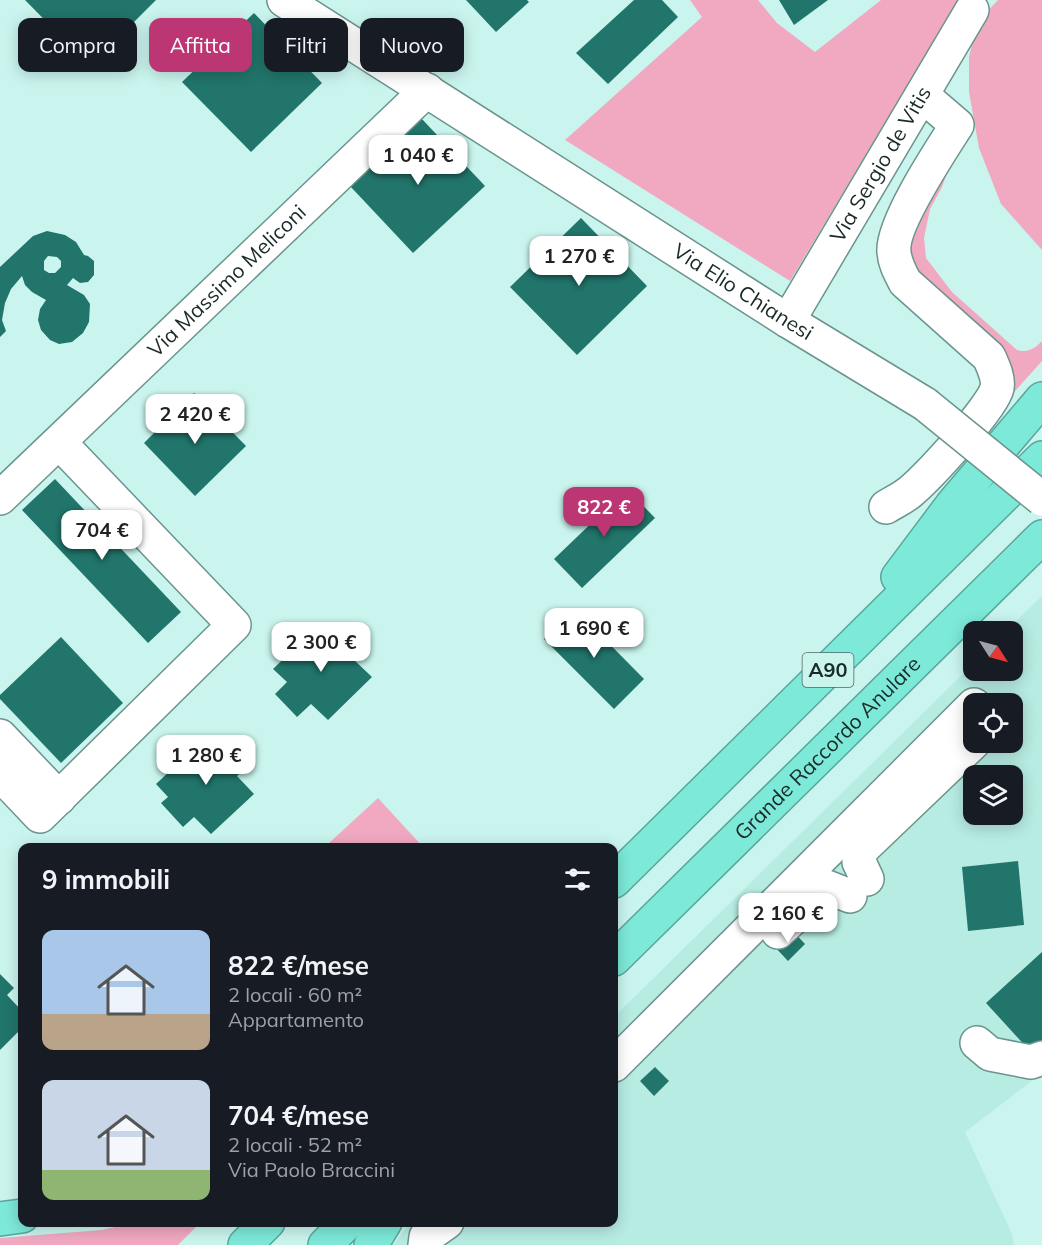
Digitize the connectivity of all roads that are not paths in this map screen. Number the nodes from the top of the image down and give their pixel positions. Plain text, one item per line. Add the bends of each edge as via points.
1 (285, 0) edge
2 (972, 10) dead end
3 (427, 90) junction
4 (922, 95) junction
5 (788, 321) junction
6 (1042, 399) edge
7 (59, 442) junction
8 (1042, 458) edge
9 (0, 498) edge
10 (1042, 499) edge
11 (886, 507) dead end
12 (1042, 537) edge
13 (828, 669) junction
14 (963, 715) edge
15 (0, 736) edge
16 (963, 753) edge
17 (0, 774) edge
18 (50, 807) junction
19 (618, 877) edge
20 (618, 955) edge
21 (977, 1043) dead end
22 (1042, 1058) edge
23 (618, 1061) edge
24 (618, 1073) edge
25 (18, 1217) edge
26 (0, 1219) edge
27 (263, 1227) edge
28 (343, 1227) edge
29 (382, 1227) edge
30 (440, 1227) edge
31 (245, 1245) edge
32 (325, 1245) edge
33 (370, 1245) edge
34 (424, 1245) edge

1 - 3 street, Via Elio Chianesi
2 - 4 street, Via Sergio de Vitis
3 - 5 street, Via Elio Chianesi
3 - 7 street, Via Massimo Meliconi
4 - 5 street, Via Sergio de Vitis
4 - 11 street via 957,125 896,235 893,251 897,268 905,282 989,357 998,386 992,402 936,466
5 - 10 street, Via Elio Chianesi, bridge via 926,404
6 - 13 highway via 952,506
7 - 9 street, Via Massimo Meliconi
7 - 18 street via 234,625
8 - 13 highway, A90
12 - 20 highway, Grande Raccordo Anulare / A90
13 - 19 highway, A90
14 - 23 street
15 - 18 street
16 - 24 street via 861,850 858,887 827,887 653,1054
17 - 18 street
21 - 22 street via 990,1054 1031,1062
25 - 26 highway
27 - 31 highway
28 - 32 highway
29 - 33 highway
30 - 34 street via 426,1237

